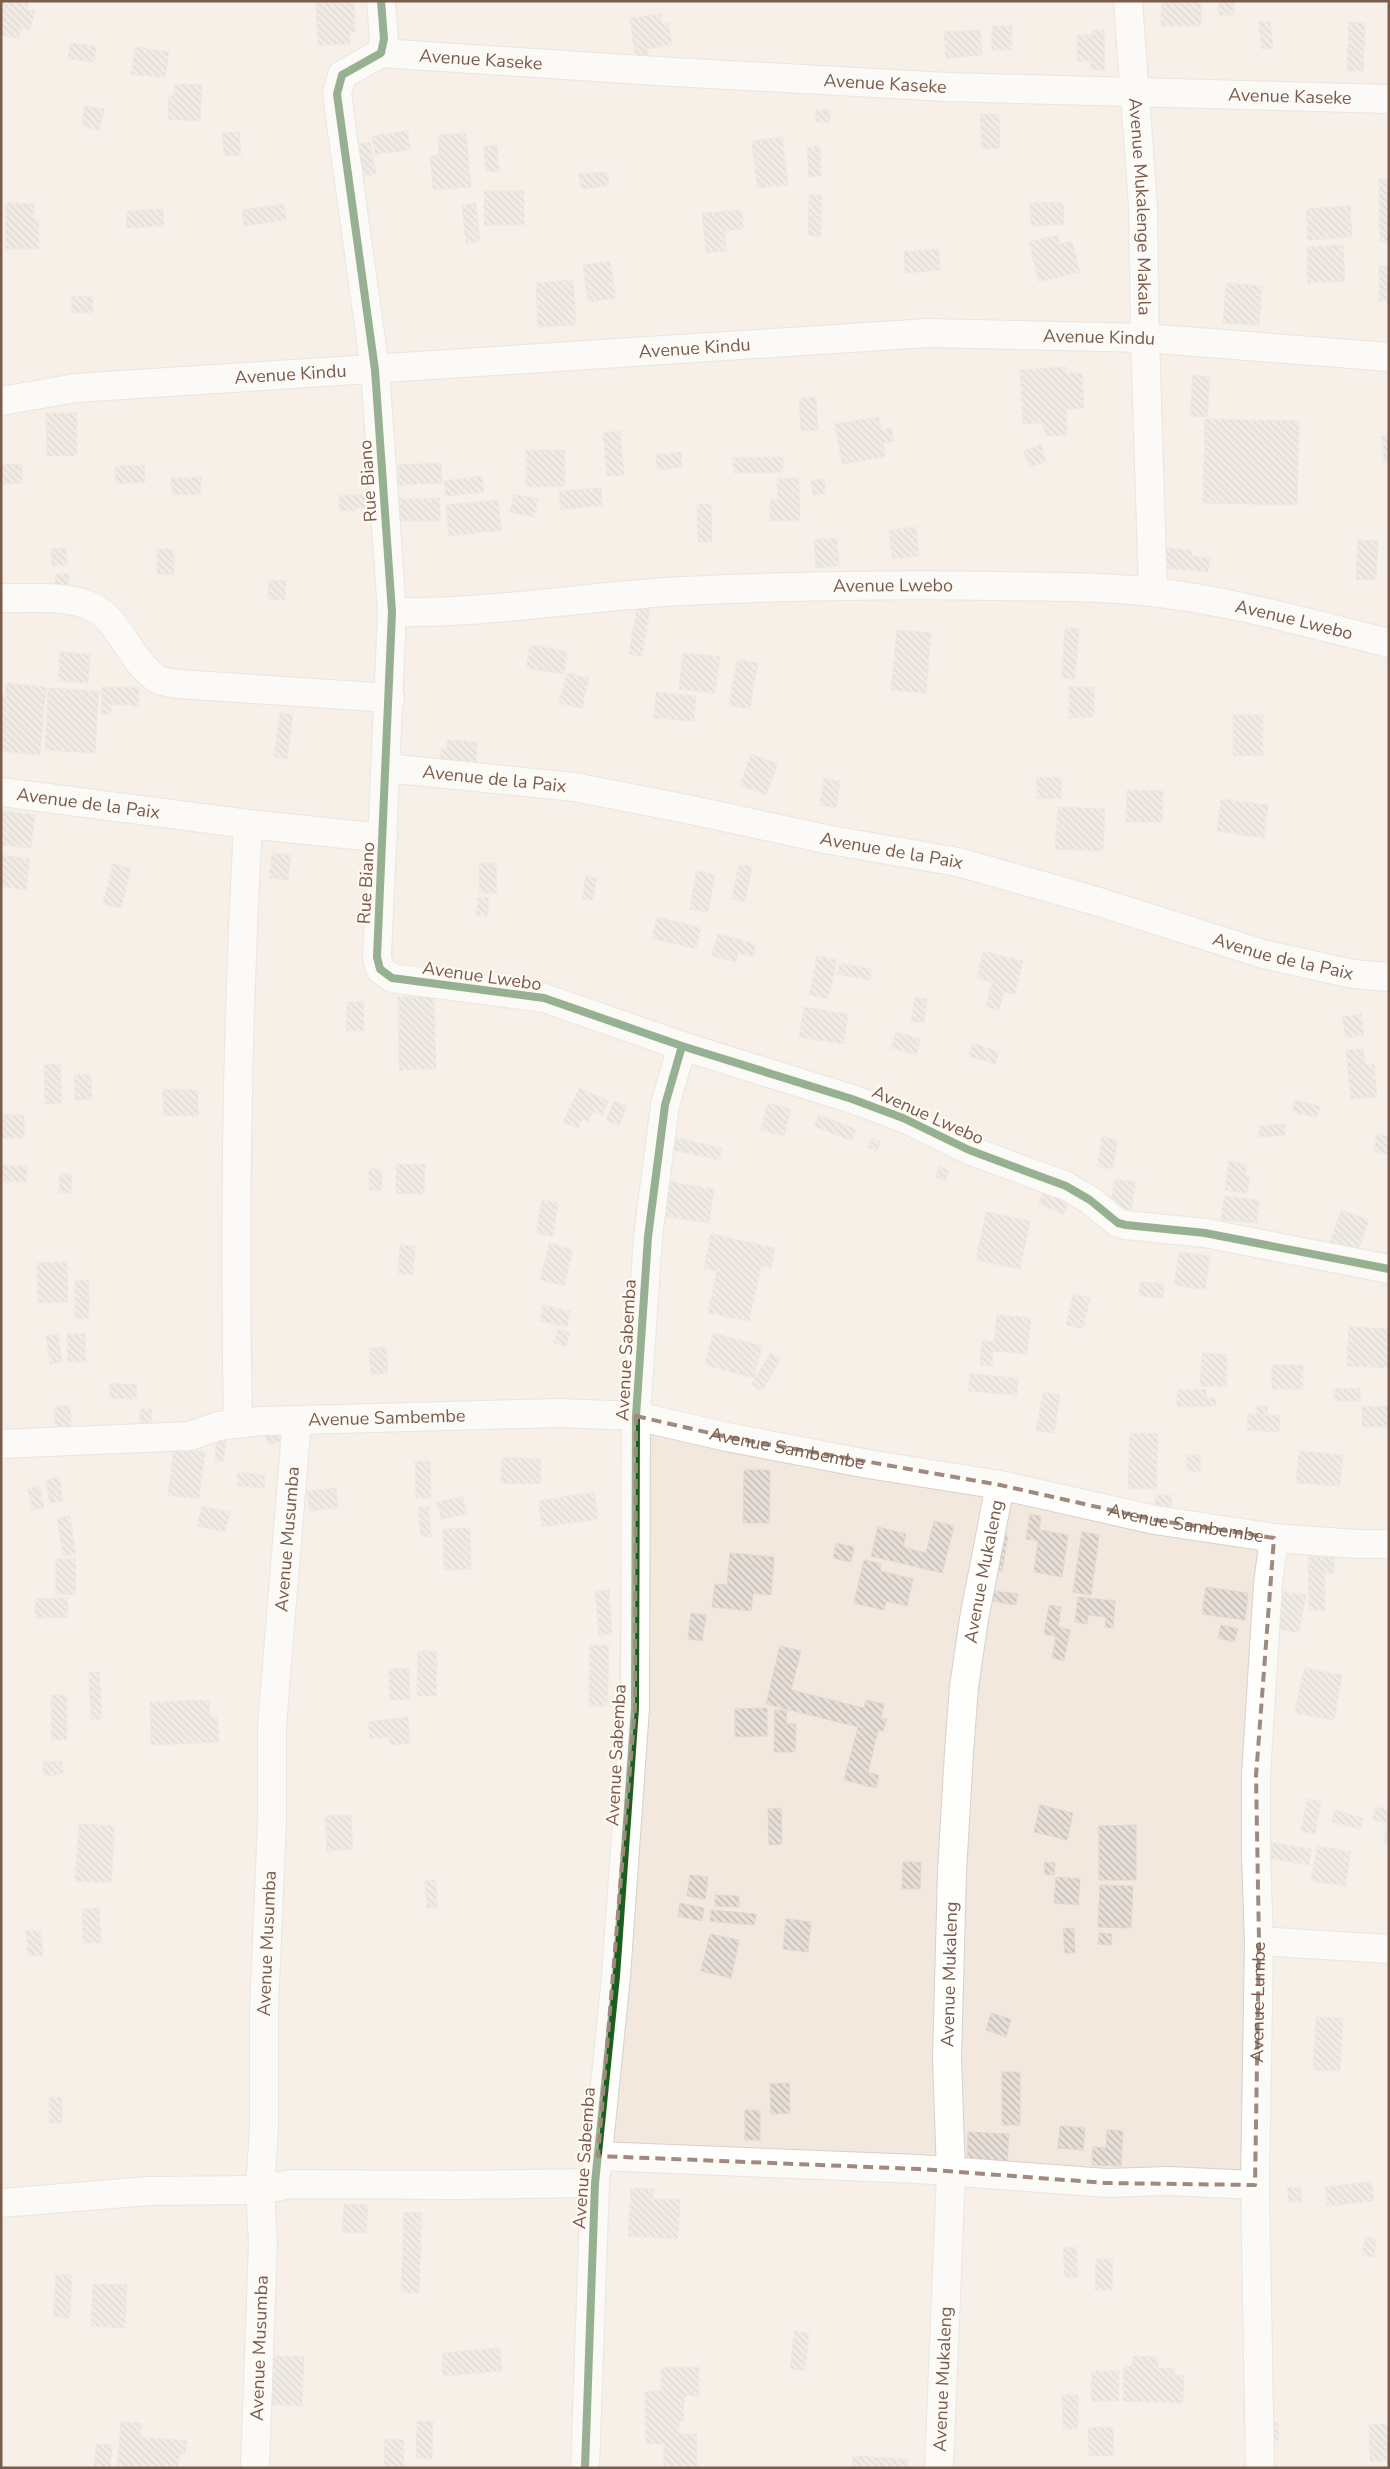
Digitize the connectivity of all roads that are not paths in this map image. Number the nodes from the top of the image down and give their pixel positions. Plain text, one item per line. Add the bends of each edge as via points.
1 (381, 1) edge
2 (1128, 1) edge
3 (381, 53) junction
4 (1136, 90) junction
5 (1389, 99) edge
6 (1145, 338) junction
7 (1389, 357) edge
8 (375, 370) junction
9 (1, 401) edge
10 (1154, 592) junction
11 (1, 598) edge
12 (392, 612) junction
13 (1389, 643) edge
14 (390, 698) junction
15 (387, 768) junction
16 (1, 792) edge
17 (248, 824) junction
18 (383, 838) junction
19 (1389, 977) edge
20 (392, 978) joint
21 (682, 1046) junction
22 (1389, 1269) edge
23 (636, 1416) junction
24 (297, 1420) junction
25 (238, 1423) junction
26 (1, 1444) edge
27 (1000, 1485) junction
28 (1274, 1538) junction
29 (1389, 1544) edge
30 (1259, 1941) junction
31 (1389, 1949) edge
32 (598, 2156) junction
33 (951, 2172) junction
34 (595, 2183) junction
35 (1255, 2186) junction
36 (260, 2190) junction
37 (1, 2203) edge
38 (256, 2468) edge
39 (585, 2468) edge
40 (940, 2468) edge
41 (1260, 2468) edge

1 - 3 street via 384,39
2 - 4 street, Avenue Mukalenge Makala
3 - 4 street, Avenue Kaseke via 947,87
3 - 8 street, Rue Biano via 342,75 337,94
4 - 5 street, Avenue Kaseke
4 - 6 street, Avenue Mukalenge Makala via 1143,206
6 - 7 street, Avenue Kindu
6 - 8 street, Avenue Kindu via 928,333
6 - 10 street, Avenue Mukalenge Makala
8 - 9 street, Avenue Kindu via 76,388
8 - 12 street, Rue Biano
10 - 12 street, Avenue Lwebo via 910,584 688,591 451,612
10 - 13 street, Avenue Lwebo via 1251,609
11 - 14 street via 86,604 104,614 132,653 160,680 178,684
12 - 14 street, Rue Biano
14 - 15 street, Rue Biano
15 - 18 street, Rue Biano
15 - 19 street, Avenue de la Paix via 574,787 830,840 958,862 1096,901 1263,954 1353,974
16 - 17 street, Avenue de la Paix
17 - 18 street, Avenue de la Paix
17 - 25 street via 240,1032
18 - 20 street, Rue Biano via 377,957 380,969
20 - 21 street, Avenue Lwebo via 544,998
21 - 22 street, Avenue Lwebo via 903,1118 969,1150 1066,1186 1090,1200 1118,1223 1205,1233
21 - 23 street, Avenue Sabemba via 665,1105 654,1180
23 - 24 street, Avenue Sambembe via 559,1414
23 - 27 street, Avenue Sambembe via 858,1462
23 - 32 street, Avenue Sabemba via 636,1708 616,1976
24 - 25 street, Avenue Sambembe
24 - 36 street, Avenue Musumba via 272,1725
25 - 26 street, Avenue Sambembe via 190,1436
27 - 28 street, Avenue Sambembe via 1155,1520
27 - 33 street, Avenue Mukaleng via 963,1696 952,1872 947,2049
28 - 29 street, Avenue Sambembe
28 - 30 street, Avenue Lumbe via 1268,1584 1256,1776
30 - 31 street
30 - 35 street, Avenue Lumbe
32 - 33 street
32 - 34 street, Avenue Sabemba
33 - 35 street via 1106,2183 1168,2181
33 - 40 street, Avenue Mukaleng
34 - 36 street via 291,2184
34 - 39 street, Avenue Sabemba
35 - 41 street, Avenue Lumbe
36 - 37 street via 149,2191
36 - 38 street, Avenue Musumba via 263,2242

